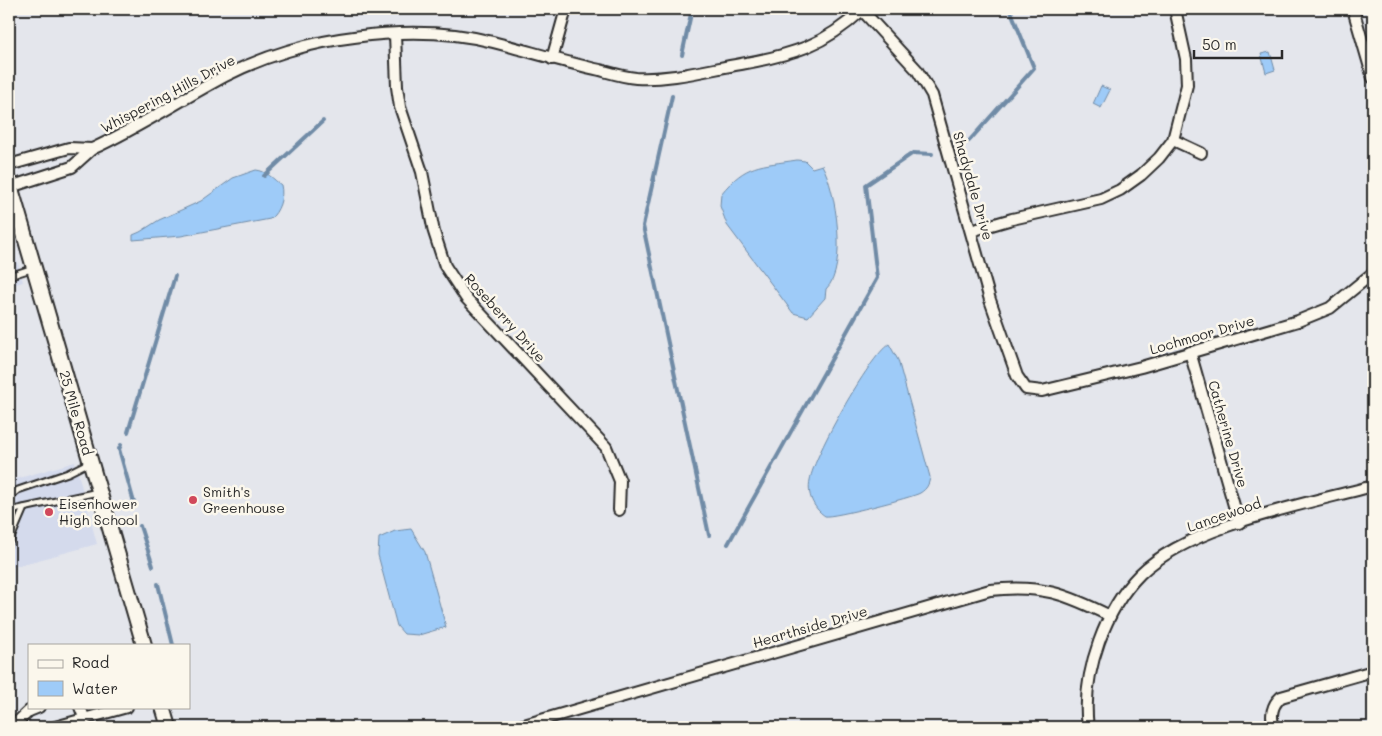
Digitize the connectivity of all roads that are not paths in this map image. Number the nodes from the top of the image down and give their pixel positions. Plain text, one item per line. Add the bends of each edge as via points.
1 (566, 9) edge
2 (1175, 9) edge
3 (1353, 9) edge
4 (861, 10) edge
5 (395, 34) junction
6 (552, 59) junction
7 (1373, 78) edge
8 (1173, 140) junction
9 (92, 149) junction
10 (1201, 153) dead end
11 (9, 165) edge
12 (9, 184) edge
13 (971, 231) junction
14 (34, 268) junction
15 (1373, 273) edge
16 (9, 276) edge
17 (1190, 352) junction
18 (1026, 389) joint
19 (90, 462) junction
20 (1373, 486) edge
21 (99, 492) junction
22 (9, 496) edge
23 (24, 508) junction
24 (619, 510) dead end
25 (9, 511) edge
26 (1239, 523) junction
27 (9, 543) edge
28 (1110, 616) junction
29 (144, 644) edge
30 (1373, 671) edge
31 (36, 708) edge
32 (80, 708) edge
33 (124, 708) edge
34 (163, 708) edge
35 (84, 720) junction
36 (12, 727) edge
37 (55, 727) edge
38 (169, 727) edge
39 (517, 727) edge
40 (1088, 727) edge
41 (1274, 727) edge

1 - 6 street
2 - 8 street via 1186,59 1187,85
3 - 7 street
4 - 6 street, Whispering Hills Drive via 842,29 804,50 682,75 633,78
4 - 13 street, Shadydale Drive via 917,70 932,95
5 - 6 street, Whispering Hills Drive via 428,33 490,41
5 - 9 street, Whispering Hills Drive via 353,37 274,56 227,75
5 - 24 street, Roseberry Drive via 400,107 422,172 434,232 445,266 466,298 606,447 620,481
8 - 10 street
8 - 13 street via 1141,175 1107,196
9 - 11 street, Whispering Hills Drive via 69,148
9 - 12 street, Whispering Hills Drive via 72,167
12 - 14 street, 25 Mile Road
13 - 18 street, Shadydale Drive via 990,300 1017,376
14 - 16 lane
14 - 19 street, 25 Mile Road
15 - 17 street, Lochmoor Drive via 1330,308 1298,321
17 - 18 street, Lochmoor Drive via 1042,391
17 - 26 street, Catherine Drive
19 - 21 street, 25 Mile Road
19 - 22 lane
20 - 26 street, Lancewood
21 - 23 lane
21 - 29 street, 25 Mile Road
23 - 25 lane
23 - 27 lane
26 - 28 street, Lancewood via 1181,545 1141,573
28 - 39 street, Hearthside Drive via 1069,596 1046,590 1018,587 990,590
28 - 40 street, Lancewood via 1092,662 1087,686
30 - 41 street via 1281,697 1273,707
31 - 36 street
32 - 35 street
33 - 35 street
34 - 38 street
35 - 37 street

